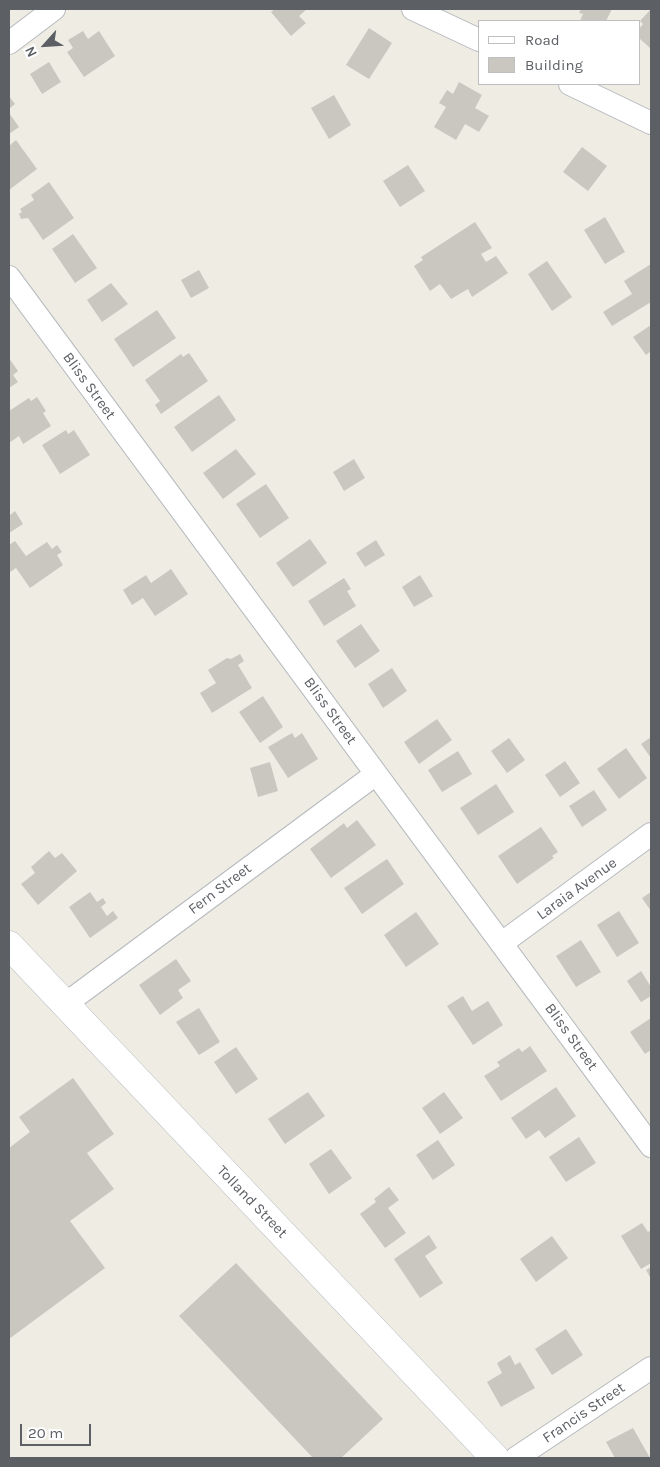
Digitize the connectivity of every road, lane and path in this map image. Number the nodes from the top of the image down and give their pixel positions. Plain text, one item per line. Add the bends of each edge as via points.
1 (54, 9) edge
2 (413, 9) edge
3 (478, 40) edge
4 (9, 43) edge
5 (572, 85) edge
6 (651, 123) edge
7 (9, 277) edge
8 (376, 774) junction
9 (651, 834) edge
10 (502, 943) junction
11 (9, 945) edge
12 (64, 1005) junction
13 (651, 1146) edge
14 (651, 1368) edge
15 (495, 1458) edge
16 (516, 1458) edge

1 - 4 street
2 - 3 street
5 - 6 street
7 - 8 street, Bliss Street
8 - 10 street, Bliss Street
8 - 12 street, Fern Street
9 - 10 street, Laraia Avenue
10 - 13 street, Bliss Street
11 - 12 main road, Tolland Street
12 - 15 main road, Tolland Street
14 - 16 street, Francis Street

